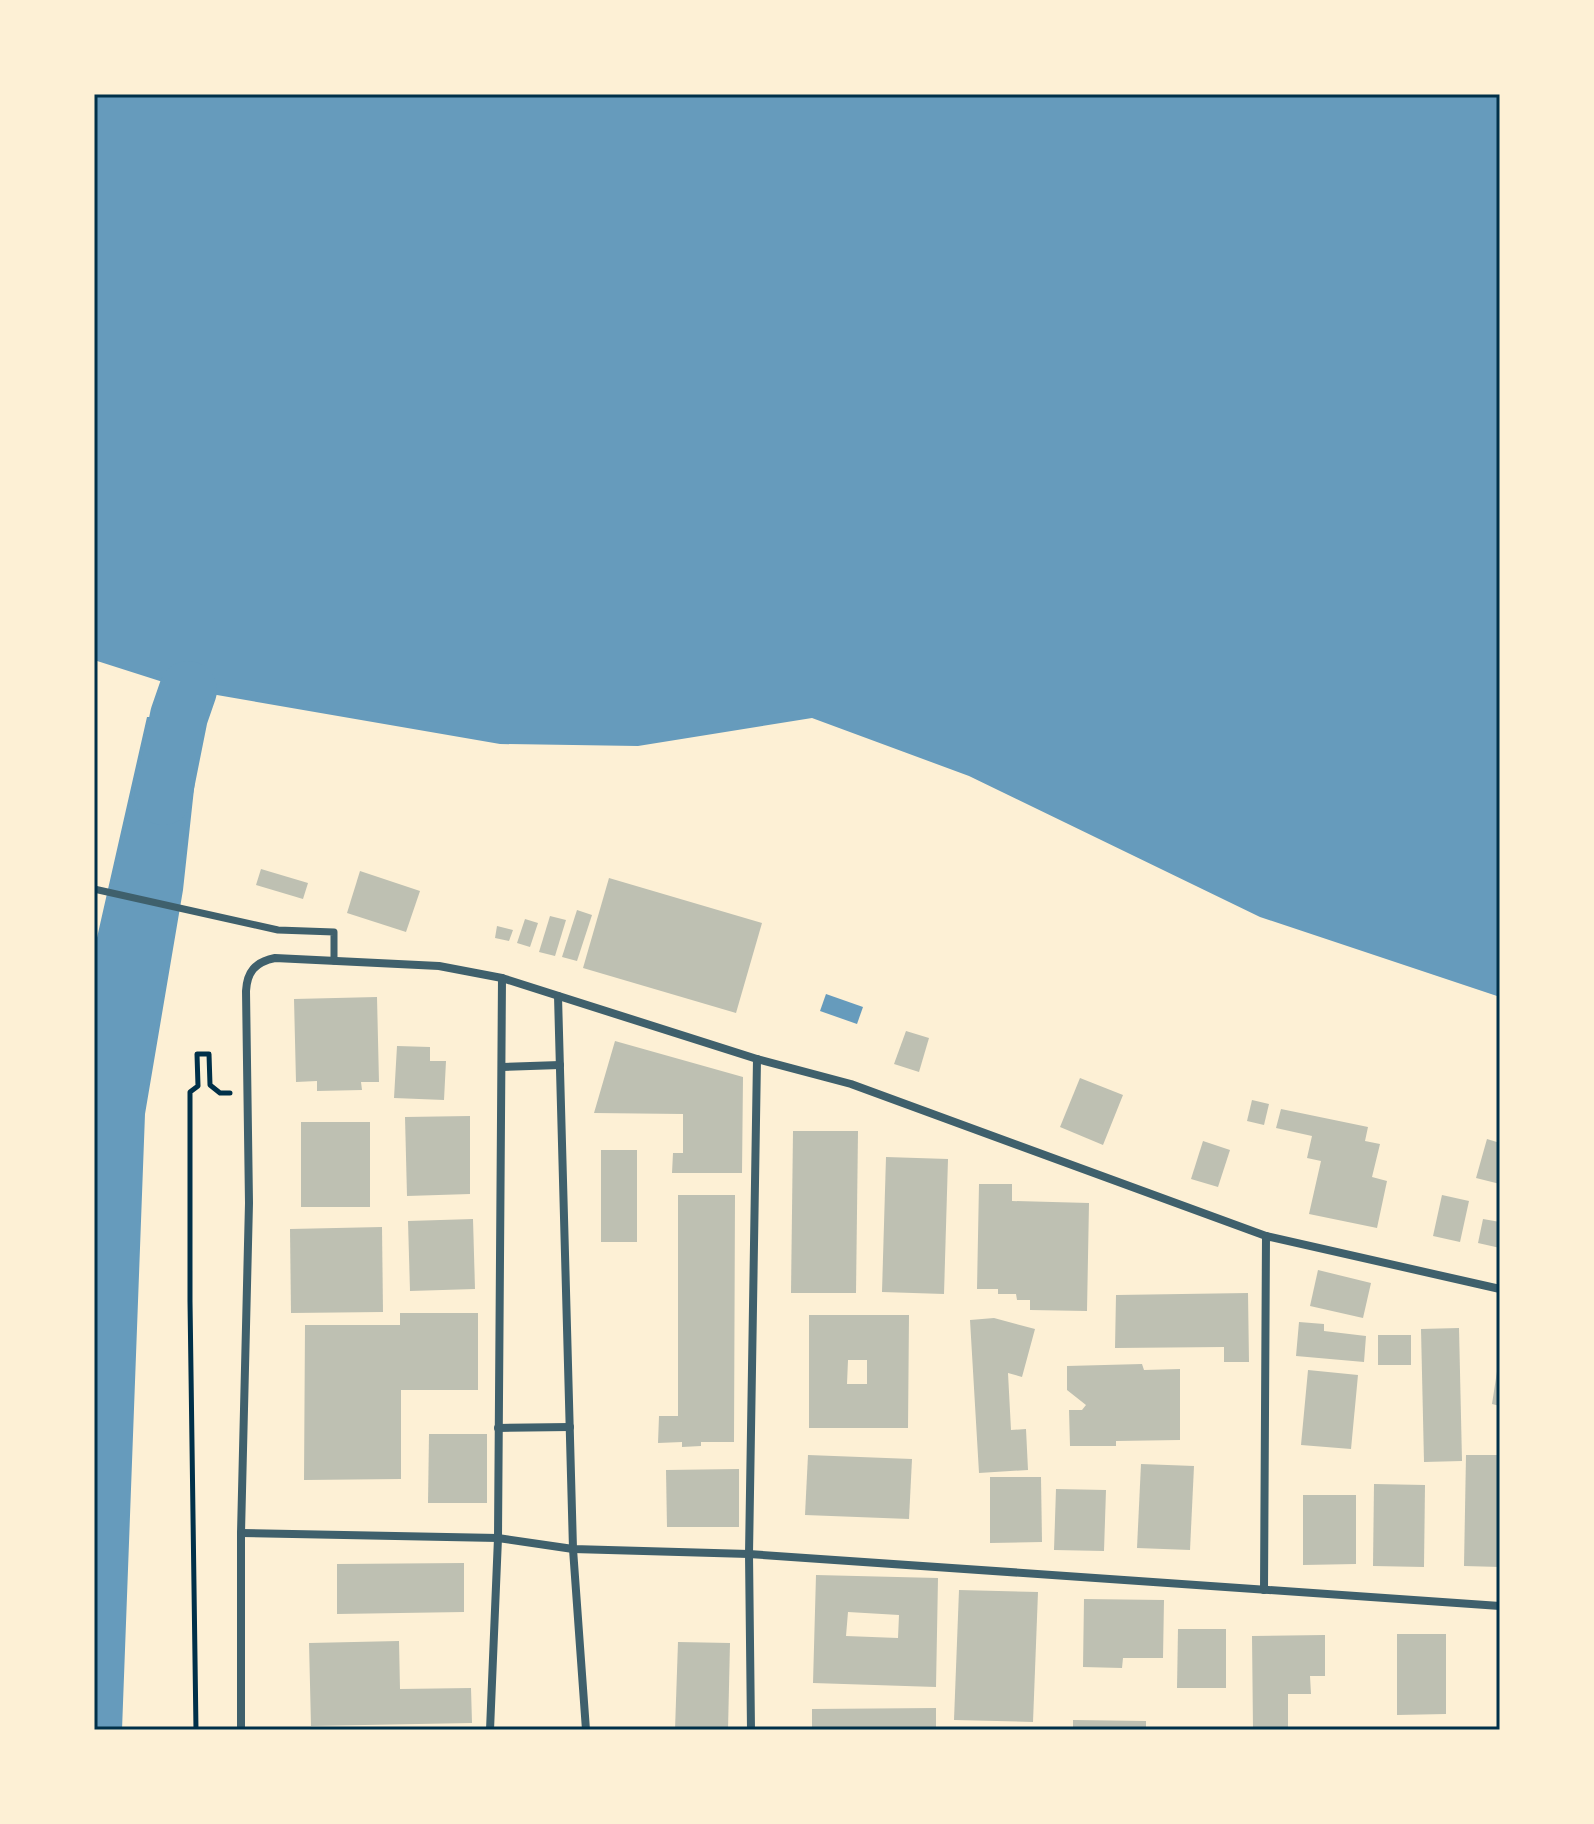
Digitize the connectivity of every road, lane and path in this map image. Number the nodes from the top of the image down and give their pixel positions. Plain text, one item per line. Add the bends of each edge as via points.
1 (94, 889) edge
2 (334, 961) junction
3 (502, 978) junction
4 (558, 996) junction
5 (757, 1059) junction
6 (560, 1065) junction
7 (502, 1067) junction
8 (248, 1094) junction
9 (1266, 1236) junction
10 (1500, 1289) edge
11 (570, 1427) junction
12 (498, 1428) junction
13 (241, 1533) junction
14 (498, 1538) junction
15 (573, 1549) junction
16 (749, 1554) junction
17 (1264, 1590) junction
18 (1500, 1606) edge
19 (196, 1730) edge
20 (241, 1730) edge
21 (490, 1730) edge
22 (586, 1730) edge
23 (751, 1730) edge

1 - 2 street via 278,930 334,932
2 - 3 street via 450,967
2 - 8 street via 275,958 252,969 246,991
3 - 4 street
3 - 7 street
4 - 5 street
4 - 6 street
5 - 9 street via 851,1084
5 - 16 street
6 - 7 street
6 - 11 street
7 - 12 street
8 - 13 street
8 - 19 path via 220,1093 210,1085 209,1054 197,1054 198,1086 190,1092
9 - 10 street
9 - 17 street
11 - 12 street
11 - 15 street
12 - 14 street
13 - 14 street
13 - 20 street
14 - 15 street
14 - 21 street
15 - 16 street
15 - 22 street
16 - 17 street
16 - 23 street
17 - 18 street

